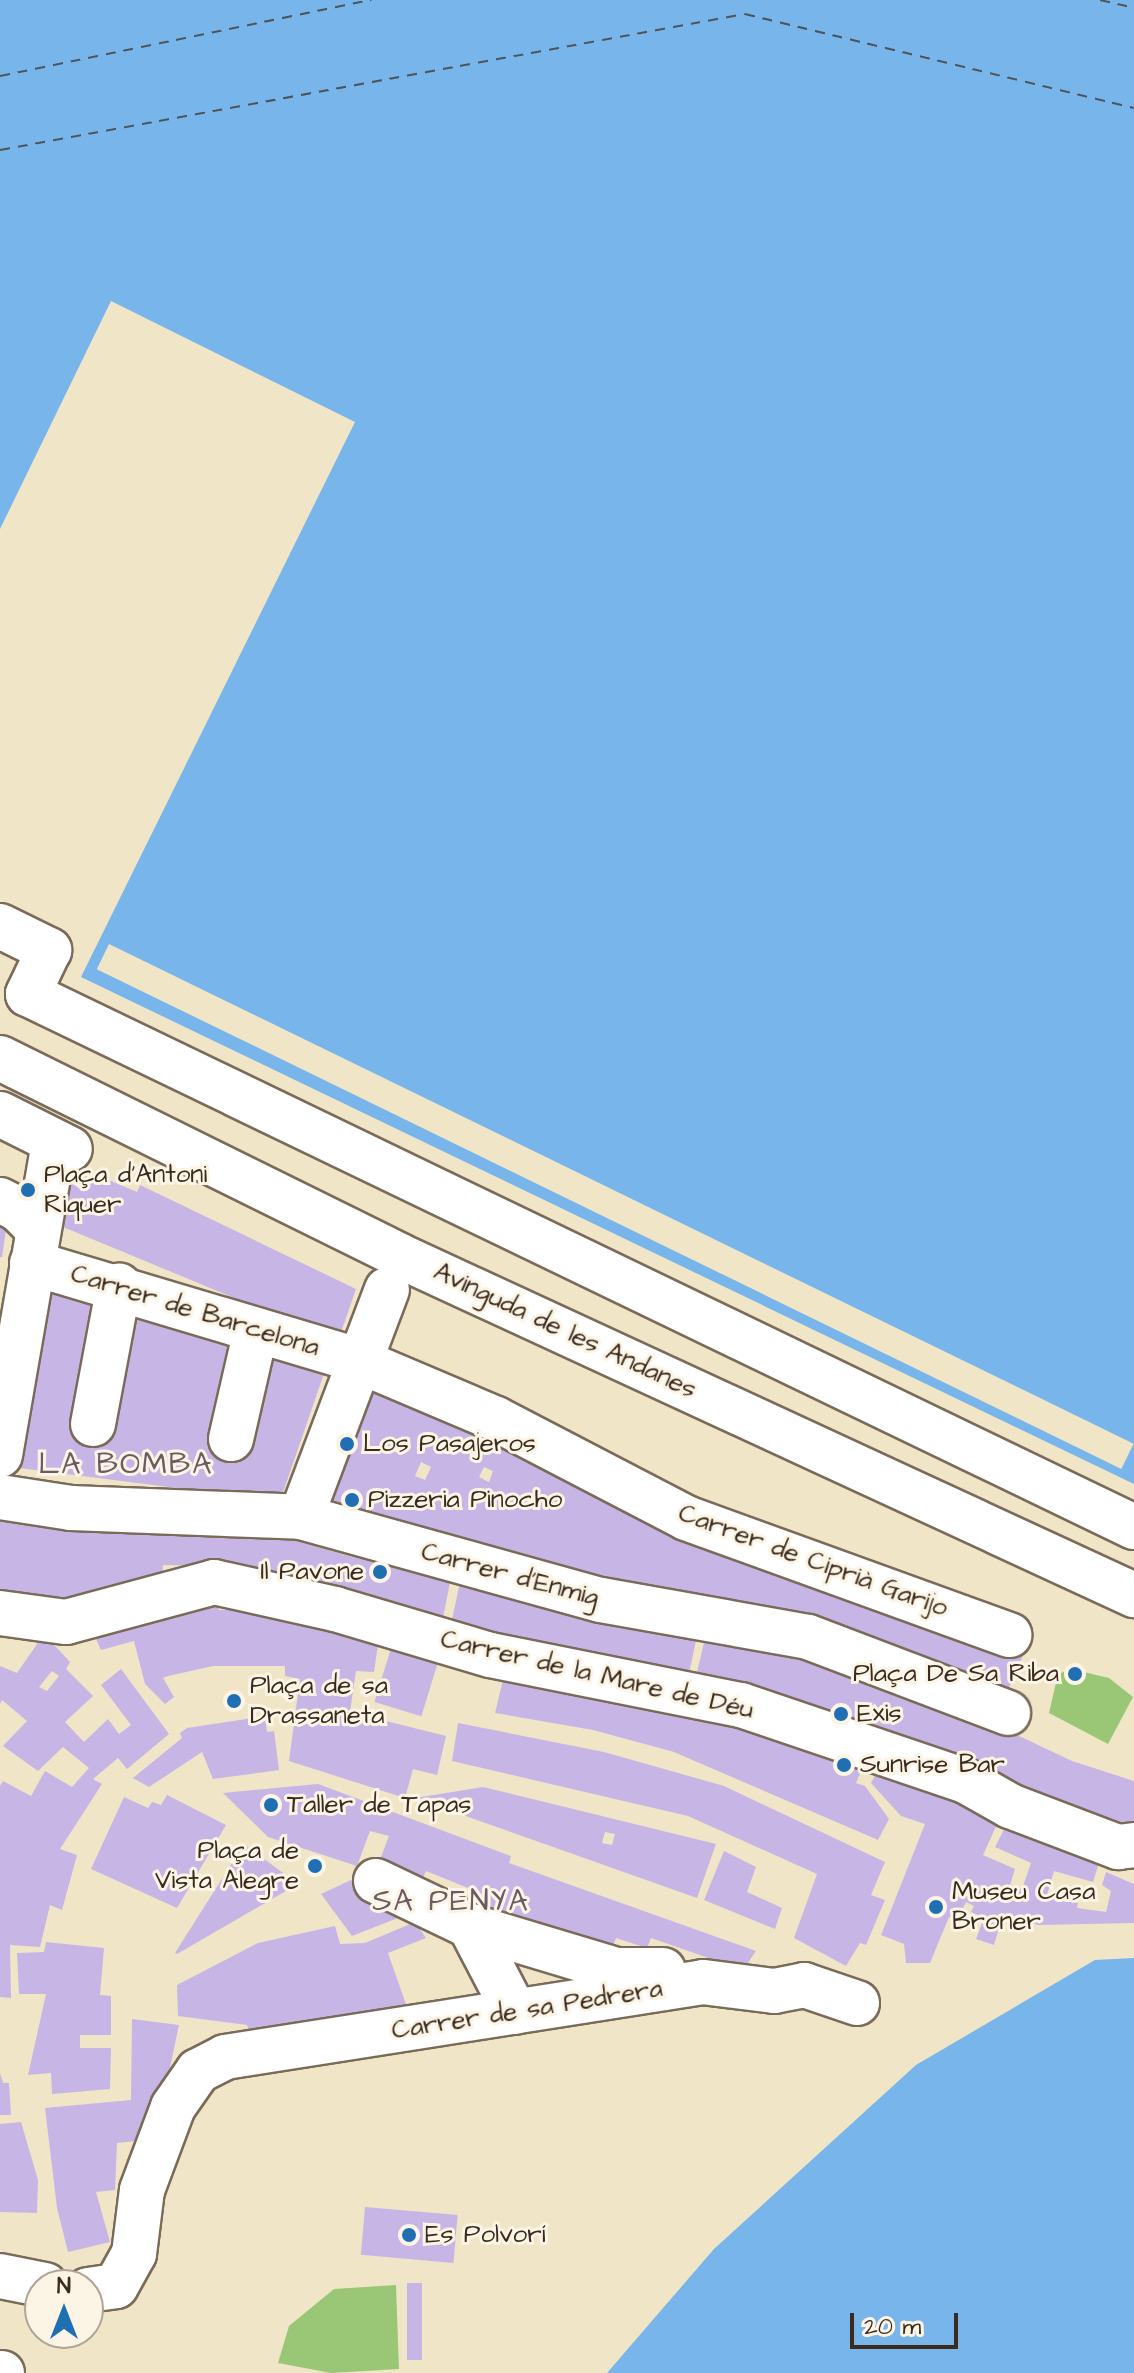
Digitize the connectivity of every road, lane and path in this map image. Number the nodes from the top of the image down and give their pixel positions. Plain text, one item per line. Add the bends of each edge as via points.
1 (0, 926) edge
2 (0, 1058) edge
3 (0, 1114) edge
4 (0, 1200) edge
5 (34, 1245) junction
6 (119, 1285) junction
7 (387, 1290) dead end
8 (256, 1330) junction
9 (357, 1360) junction
10 (93, 1424) dead end
11 (231, 1439) dead end
12 (0, 1455) edge
13 (0, 1497) edge
14 (301, 1517) junction
15 (1134, 1527) edge
16 (1134, 1595) edge
17 (7, 1624) edge
18 (1009, 1635) dead end
19 (1008, 1713) dead end
20 (1134, 1845) edge
21 (376, 1881) dead end
22 (470, 1926) junction
23 (703, 1982) junction
24 (857, 2003) dead end
25 (515, 2012) junction
26 (0, 2276) edge
27 (24, 2281) edge
28 (104, 2286) edge

1 - 15 street via 49,950 28,994
2 - 16 street, Avinguda de les Andanes via 400,1256
3 - 5 street via 65,1142
4 - 5 street via 18,1209
5 - 6 street, Carrer de Barcelona
5 - 12 street
6 - 8 street, Carrer de Barcelona
6 - 10 street
7 - 9 street
8 - 9 street, Carrer de Barcelona
8 - 11 street
9 - 14 street
9 - 18 street, Carrer de Ciprià Garijo via 496,1419 686,1518
13 - 14 street, Carrer d'Enmig via 71,1508
14 - 19 street, Carrer d'Enmig via 601,1600 808,1637
17 - 20 street, Carrer de la Mare de Déu via 66,1622 214,1582 490,1655 741,1705 966,1781 1010,1806 1118,1847
21 - 22 street
22 - 23 street via 617,1970 680,1970
22 - 25 street
23 - 24 street, Carrer de sa Pedrera via 774,1991 804,1985
23 - 25 street, Carrer de sa Pedrera
25 - 28 street, Carrer de sa Pedrera via 225,2057 198,2071 173,2107 142,2190 134,2254
26 - 27 street

